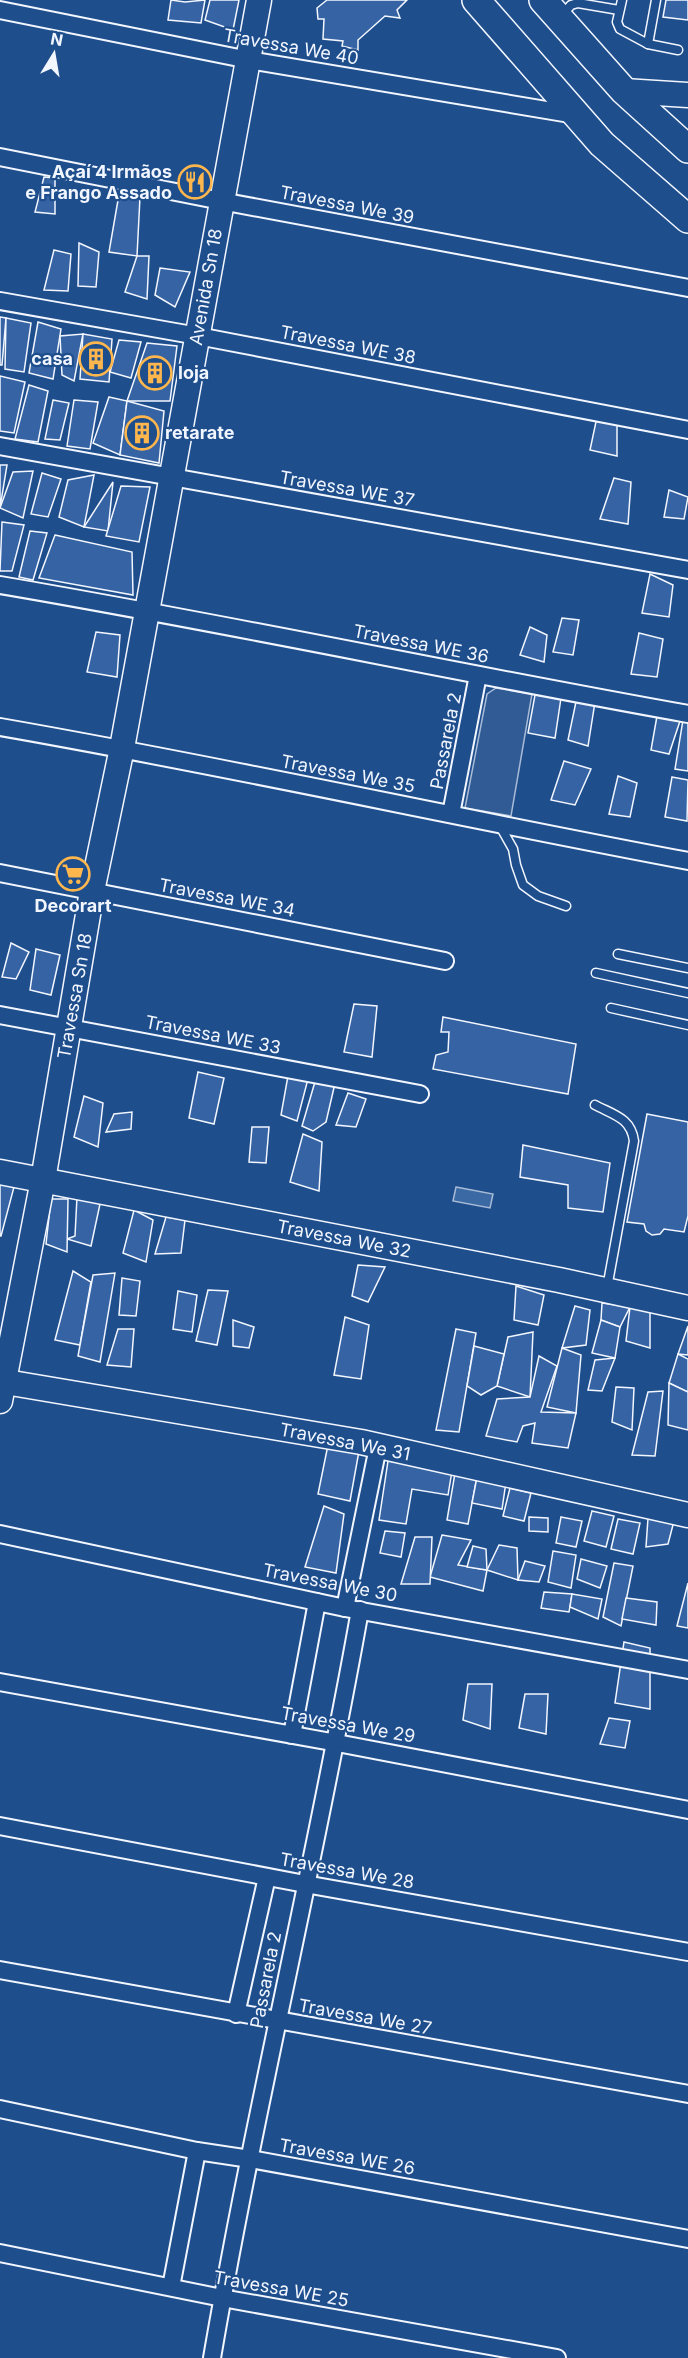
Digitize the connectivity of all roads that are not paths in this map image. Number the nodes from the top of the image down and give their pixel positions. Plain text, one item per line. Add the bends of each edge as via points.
1 (259, 0) edge
2 (476, 0) edge
3 (622, 0) edge
4 (656, 0) edge
5 (551, 9) edge
6 (0, 10) edge
7 (620, 10) junction
8 (648, 44) junction
9 (678, 50) dead end
10 (249, 60) junction
11 (624, 91) junction
12 (688, 95) edge
13 (576, 115) junction
14 (688, 149) edge
15 (0, 157) edge
16 (221, 201) junction
17 (688, 219) edge
18 (688, 288) edge
19 (0, 301) edge
20 (198, 336) junction
21 (688, 430) edge
22 (0, 446) edge
23 (171, 477) junction
24 (688, 570) edge
25 (0, 585) edge
26 (147, 610) junction
27 (478, 675) junction
28 (688, 714) edge
29 (0, 727) edge
30 (122, 748) junction
31 (451, 814) junction
32 (500, 825) junction
33 (688, 861) edge
34 (0, 873) edge
35 (92, 891) junction
36 (566, 906) dead end
37 (618, 954) dead end
38 (446, 961) dead end
39 (688, 968) edge
40 (596, 973) dead end
41 (688, 993) edge
42 (611, 1008) dead end
43 (0, 1015) edge
44 (688, 1025) edge
45 (70, 1028) junction
46 (420, 1094) dead end
47 (595, 1105) dead end
48 (0, 1172) edge
49 (43, 1180) junction
50 (607, 1290) junction
51 (688, 1308) edge
52 (1, 1388) edge
53 (378, 1447) junction
54 (688, 1515) edge
55 (0, 1534) edge
56 (317, 1602) junction
57 (353, 1609) junction
58 (688, 1670) edge
59 (0, 1682) edge
60 (292, 1735) junction
61 (337, 1743) junction
62 (688, 1810) edge
63 (0, 1826) edge
64 (267, 1877) junction
65 (305, 1884) junction
66 (688, 1952) edge
67 (0, 1970) edge
68 (236, 2014) junction
69 (278, 2022) junction
70 (688, 2094) edge
71 (0, 2109) edge
72 (197, 2151) junction
73 (250, 2159) junction
74 (688, 2239) edge
75 (0, 2253) edge
76 (171, 2288) junction
77 (222, 2298) junction
78 (212, 2358) edge
79 (557, 2358) edge

1 - 10 street, Avenida Sn 18
2 - 13 main road
3 - 7 lane
4 - 8 lane
5 - 7 lane via 578,3
5 - 11 main road
6 - 10 street, Travessa We 40
7 - 8 lane via 620,29
8 - 9 lane
10 - 13 street, Travessa We 40
10 - 16 street, Avenida Sn 18
11 - 12 street
11 - 14 main road
13 - 17 main road via 619,160
15 - 16 street, Travessa We 39
16 - 18 street, Travessa We 39
16 - 20 street, Avenida Sn 18
19 - 20 street, Travessa WE 38
20 - 21 street, Travessa WE 38
20 - 23 street, Avenida Sn 18
22 - 23 street, Travessa WE 37
23 - 24 street, Travessa WE 37
23 - 26 street, Avenida Sn 18
25 - 26 street
26 - 27 street, Travessa WE 36
26 - 30 street, Travessa Sn 18
27 - 28 street, Travessa WE 36
27 - 31 street, Passarela 2
29 - 30 street, Travessa We 35
30 - 31 street, Travessa We 35
30 - 35 street, Travessa Sn 18
31 - 32 street, Travessa We 35
32 - 33 street, Travessa We 35
32 - 36 lane via 513,849 523,885 538,896
34 - 35 street, Travessa WE 34
35 - 38 street, Travessa WE 34
35 - 45 street, Travessa Sn 18
37 - 39 lane
40 - 41 lane
42 - 44 lane
43 - 45 street, Travessa WE 33
45 - 46 street, Travessa WE 33
45 - 49 street, Travessa Sn 18
47 - 50 lane via 628,1123 634,1142
48 - 49 street, Travessa We 32
49 - 50 street, Travessa We 32
49 - 52 street, Travessa Sn 18
50 - 51 street, Travessa We 32
52 - 53 street, Travessa We 31
53 - 54 street, Travessa We 31
53 - 57 street, Passarela 2
55 - 56 street, Travessa We 30
56 - 57 street, Travessa We 30
56 - 60 street
57 - 58 street, Travessa We 30
57 - 61 street, Passarela 2
59 - 60 street, Travessa We 29
60 - 61 street, Travessa We 29
61 - 62 street, Travessa We 29
61 - 65 street, Passarela 2
63 - 64 street, Travessa We 28
64 - 65 street, Travessa We 28
64 - 68 street
65 - 66 street, Travessa We 28
65 - 69 street, Passarela 2
67 - 68 street, Travessa We 27
68 - 69 street, Travessa We 27
69 - 70 street, Travessa We 27
69 - 73 street, Passarela 2
71 - 72 street, Travessa WE 26
72 - 73 street, Travessa WE 26
72 - 76 street
73 - 74 street, Travessa WE 26
73 - 77 street, Passarela 2
75 - 76 street, Travessa WE 25
76 - 77 street, Travessa WE 25
77 - 78 street, Passarela 2
77 - 79 street, Travessa WE 25

